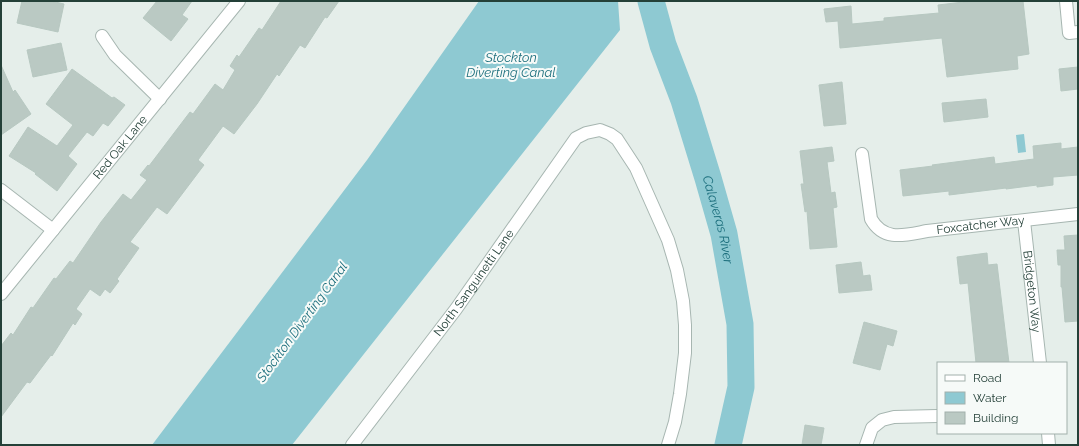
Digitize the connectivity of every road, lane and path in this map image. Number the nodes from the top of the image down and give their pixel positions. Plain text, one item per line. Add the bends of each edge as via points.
1 (239, 1) edge
2 (1066, 1) edge
3 (1073, 33) edge
4 (102, 36) dead end
5 (160, 99) junction
6 (862, 154) dead end
7 (1, 190) edge
8 (1078, 214) edge
9 (1024, 220) junction
10 (53, 230) junction
11 (1, 294) edge
12 (1040, 362) edge
13 (937, 416) edge
14 (1048, 434) edge
15 (352, 445) edge
16 (668, 445) edge
17 (866, 445) edge
18 (1049, 445) edge

1 - 5 street, Red Oak Lane
2 - 3 street
4 - 5 street via 115,55
5 - 10 street, Red Oak Lane
6 - 9 street, Foxcatcher Way via 871,219 884,232 904,236
7 - 10 street
8 - 9 street, Foxcatcher Way
9 - 12 street, Bridgeton Way
10 - 11 street, Red Oak Lane
13 - 17 street via 894,417 882,420 872,428
14 - 18 street
15 - 16 street, North Sanguinetti Lane via 456,309 576,138 600,130 617,139 636,168 668,240 677,270 683,301 685,353 675,422

